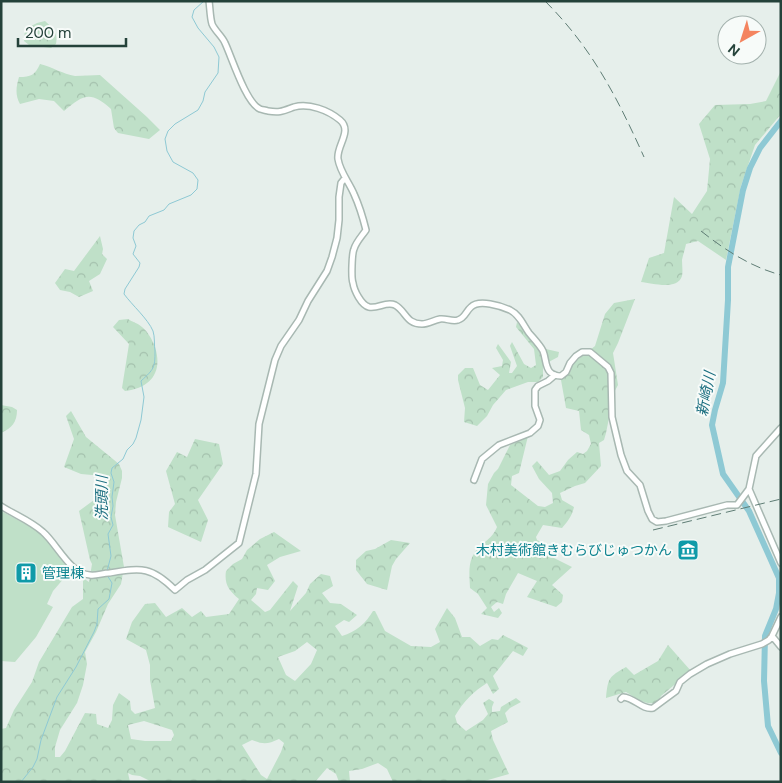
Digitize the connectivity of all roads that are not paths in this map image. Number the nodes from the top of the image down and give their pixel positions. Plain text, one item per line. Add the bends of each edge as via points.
1 (209, 1) edge
2 (345, 178) junction
3 (555, 375) junction
4 (781, 428) edge
5 (474, 480) dead end
6 (749, 489) junction
7 (1, 506) edge
8 (781, 563) edge
9 (781, 617) edge
10 (770, 638) junction
11 (781, 647) edge
12 (621, 699) dead end

1 - 2 street via 212,24 224,41 240,81 254,104 260,109 278,112 294,107 316,108 340,120 345,133 338,158
2 - 3 street via 354,193 366,230 353,250 352,282 363,303 369,307 394,304 413,323 423,324 442,319 459,320 478,302 512,311 523,322 543,352 550,372
2 - 7 street via 339,197 337,238 327,271 275,360 259,424 256,474 239,543 175,590 165,580 146,570 82,573 43,532
3 - 5 street via 535,390 538,426 530,433 499,445 482,459
3 - 6 street via 561,376 566,372 582,352 590,352 608,367 611,373 612,417 621,455 627,471 640,485 648,512 657,522 736,505
4 - 6 street via 756,456
6 - 8 street
9 - 10 street
10 - 11 street
10 - 12 street via 690,674 680,682 676,691 650,709 630,698

